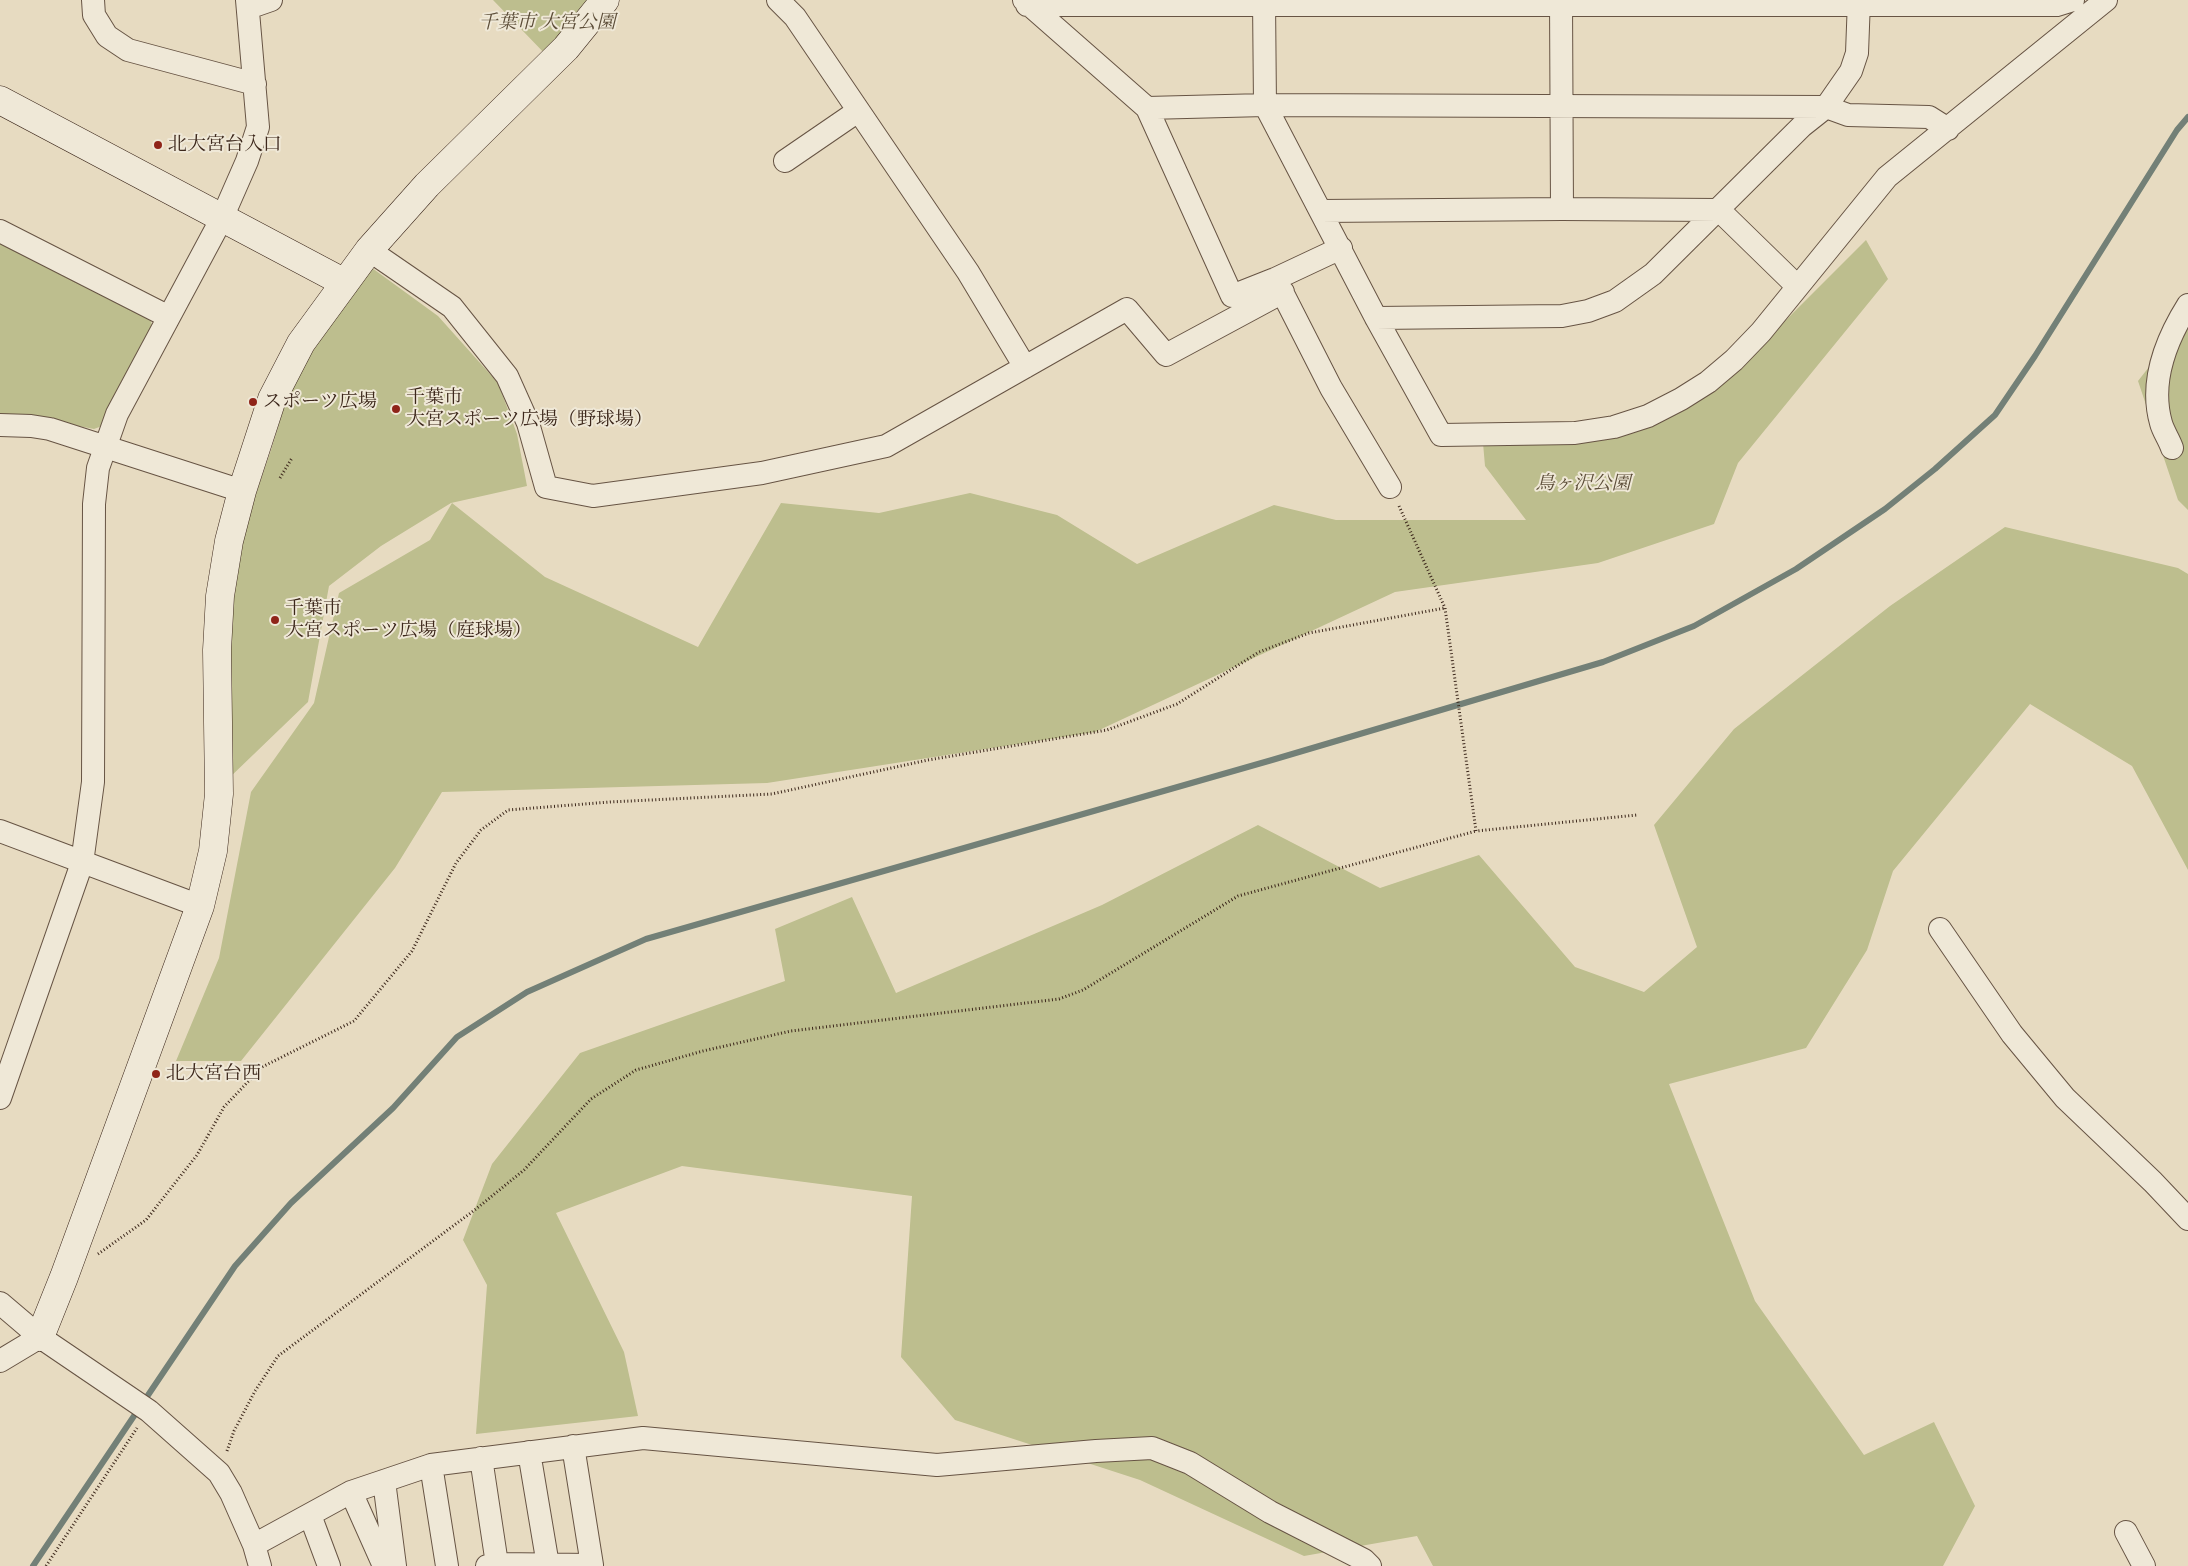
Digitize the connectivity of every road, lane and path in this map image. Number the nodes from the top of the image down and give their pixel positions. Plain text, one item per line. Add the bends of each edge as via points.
1 (93, 0) edge
2 (271, 0) edge
3 (606, 0) edge
4 (778, 0) edge
5 (2073, 0) edge
6 (2106, 0) edge
7 (1026, 2) edge
8 (1264, 2) edge
9 (1561, 2) edge
10 (1859, 2) edge
11 (248, 4) edge
12 (255, 84) junction
13 (0, 100) edge
14 (1265, 105) junction
15 (1563, 106) junction
16 (1826, 107) junction
17 (1147, 108) junction
18 (858, 111) junction
19 (1948, 129) junction
20 (785, 161) dead end
21 (1562, 209) junction
22 (1719, 210) junction
23 (1321, 211) junction
24 (222, 218) junction
25 (0, 231) edge
26 (1341, 248) junction
27 (369, 250) junction
28 (345, 283) junction
29 (1279, 286) junction
30 (1797, 286) junction
31 (2188, 305) edge
32 (169, 317) junction
33 (1376, 318) junction
34 (1025, 367) junction
35 (0, 425) edge
36 (105, 446) junction
37 (2172, 448) dead end
38 (292, 458) dead end
39 (280, 478) dead end
40 (1390, 487) joint
41 (242, 491) junction
42 (1445, 608) junction
43 (1637, 815) dead end
44 (0, 831) edge
45 (1476, 831) junction
46 (82, 863) junction
47 (200, 906) junction
48 (1940, 929) dead end
49 (0, 1098) edge
50 (2188, 1219) edge
51 (97, 1254) dead end
52 (0, 1304) edge
53 (40, 1337) junction
54 (0, 1361) edge
55 (148, 1411) junction
56 (573, 1446) junction
57 (529, 1452) junction
58 (481, 1458) junction
59 (431, 1465) junction
60 (219, 1473) junction
61 (384, 1481) junction
62 (351, 1492) junction
63 (310, 1515) junction
64 (2126, 1532) dead end
65 (257, 1556) edge
66 (548, 1564) junction
67 (492, 1565) edge
68 (46, 1566) edge
69 (329, 1566) edge
70 (384, 1566) edge
71 (395, 1566) edge
72 (446, 1566) edge
73 (1370, 1566) edge
74 (2144, 1566) edge

1 - 12 street via 94,15 107,36 128,50
2 - 11 street
3 - 27 street via 566,48 427,185
4 - 18 street via 795,17
5 - 10 street via 2057,5
6 - 19 street
7 - 8 street
7 - 17 street
8 - 9 street
8 - 14 street
9 - 10 street
9 - 15 street
10 - 16 street via 1857,53 1851,70
11 - 12 street
12 - 24 street via 258,127
13 - 24 street
14 - 15 street
14 - 17 street
14 - 23 street
15 - 16 street
15 - 21 street
16 - 19 street via 1848,115 1929,116
16 - 22 street via 1802,126
17 - 29 street via 1232,296
18 - 20 street
18 - 34 street via 968,272
19 - 30 street via 1887,177
21 - 22 street
21 - 23 street
22 - 30 street
22 - 33 street via 1653,274 1615,301 1588,311 1562,316
23 - 26 street
24 - 28 street
24 - 32 street
25 - 32 street
26 - 29 street
26 - 33 street
27 - 28 street
27 - 34 street via 452,307 507,376 528,423 546,487 594,496 762,473 886,446
28 - 41 street via 301,343 272,399
29 - 34 street via 1166,355 1127,309
29 - 40 street via 1331,388
30 - 33 street via 1760,332 1708,382 1648,416 1614,427 1574,433 1441,435
31 - 37 street via 2174,327 2159,369 2157,400 2161,423
32 - 36 street via 117,414
35 - 36 street via 50,429
36 - 41 street
36 - 46 street via 98,468 94,504 94,782
38 - 39 path
40 - 42 path
41 - 47 street via 220,596 217,650 219,794 213,851
42 - 45 path
42 - 51 path via 1309,633 1258,652 1177,704 1107,730 928,760 772,794 508,810 481,830 456,863 412,951 354,1021 262,1067 224,1107 197,1155 146,1220
43 - 45 path
44 - 46 street
45 - 60 path via 1238,896 1083,990 1059,999 791,1031 636,1070 591,1099 524,1170 476,1210 278,1356 234,1431
46 - 47 street
46 - 49 street
47 - 53 street
48 - 50 street via 2012,1034 2065,1098
52 - 53 street
53 - 54 street
53 - 55 street
55 - 60 street
55 - 68 path
56 - 57 street
56 - 66 street via 592,1565
56 - 73 street via 642,1438 937,1465 1152,1448 1190,1463 1270,1512
57 - 58 street
57 - 66 street
58 - 59 street
58 - 67 street
59 - 61 street
59 - 72 street
60 - 65 street via 231,1493
61 - 62 street
61 - 71 street
62 - 63 street
62 - 70 street
63 - 65 street
63 - 69 street
64 - 74 street
66 - 67 street

